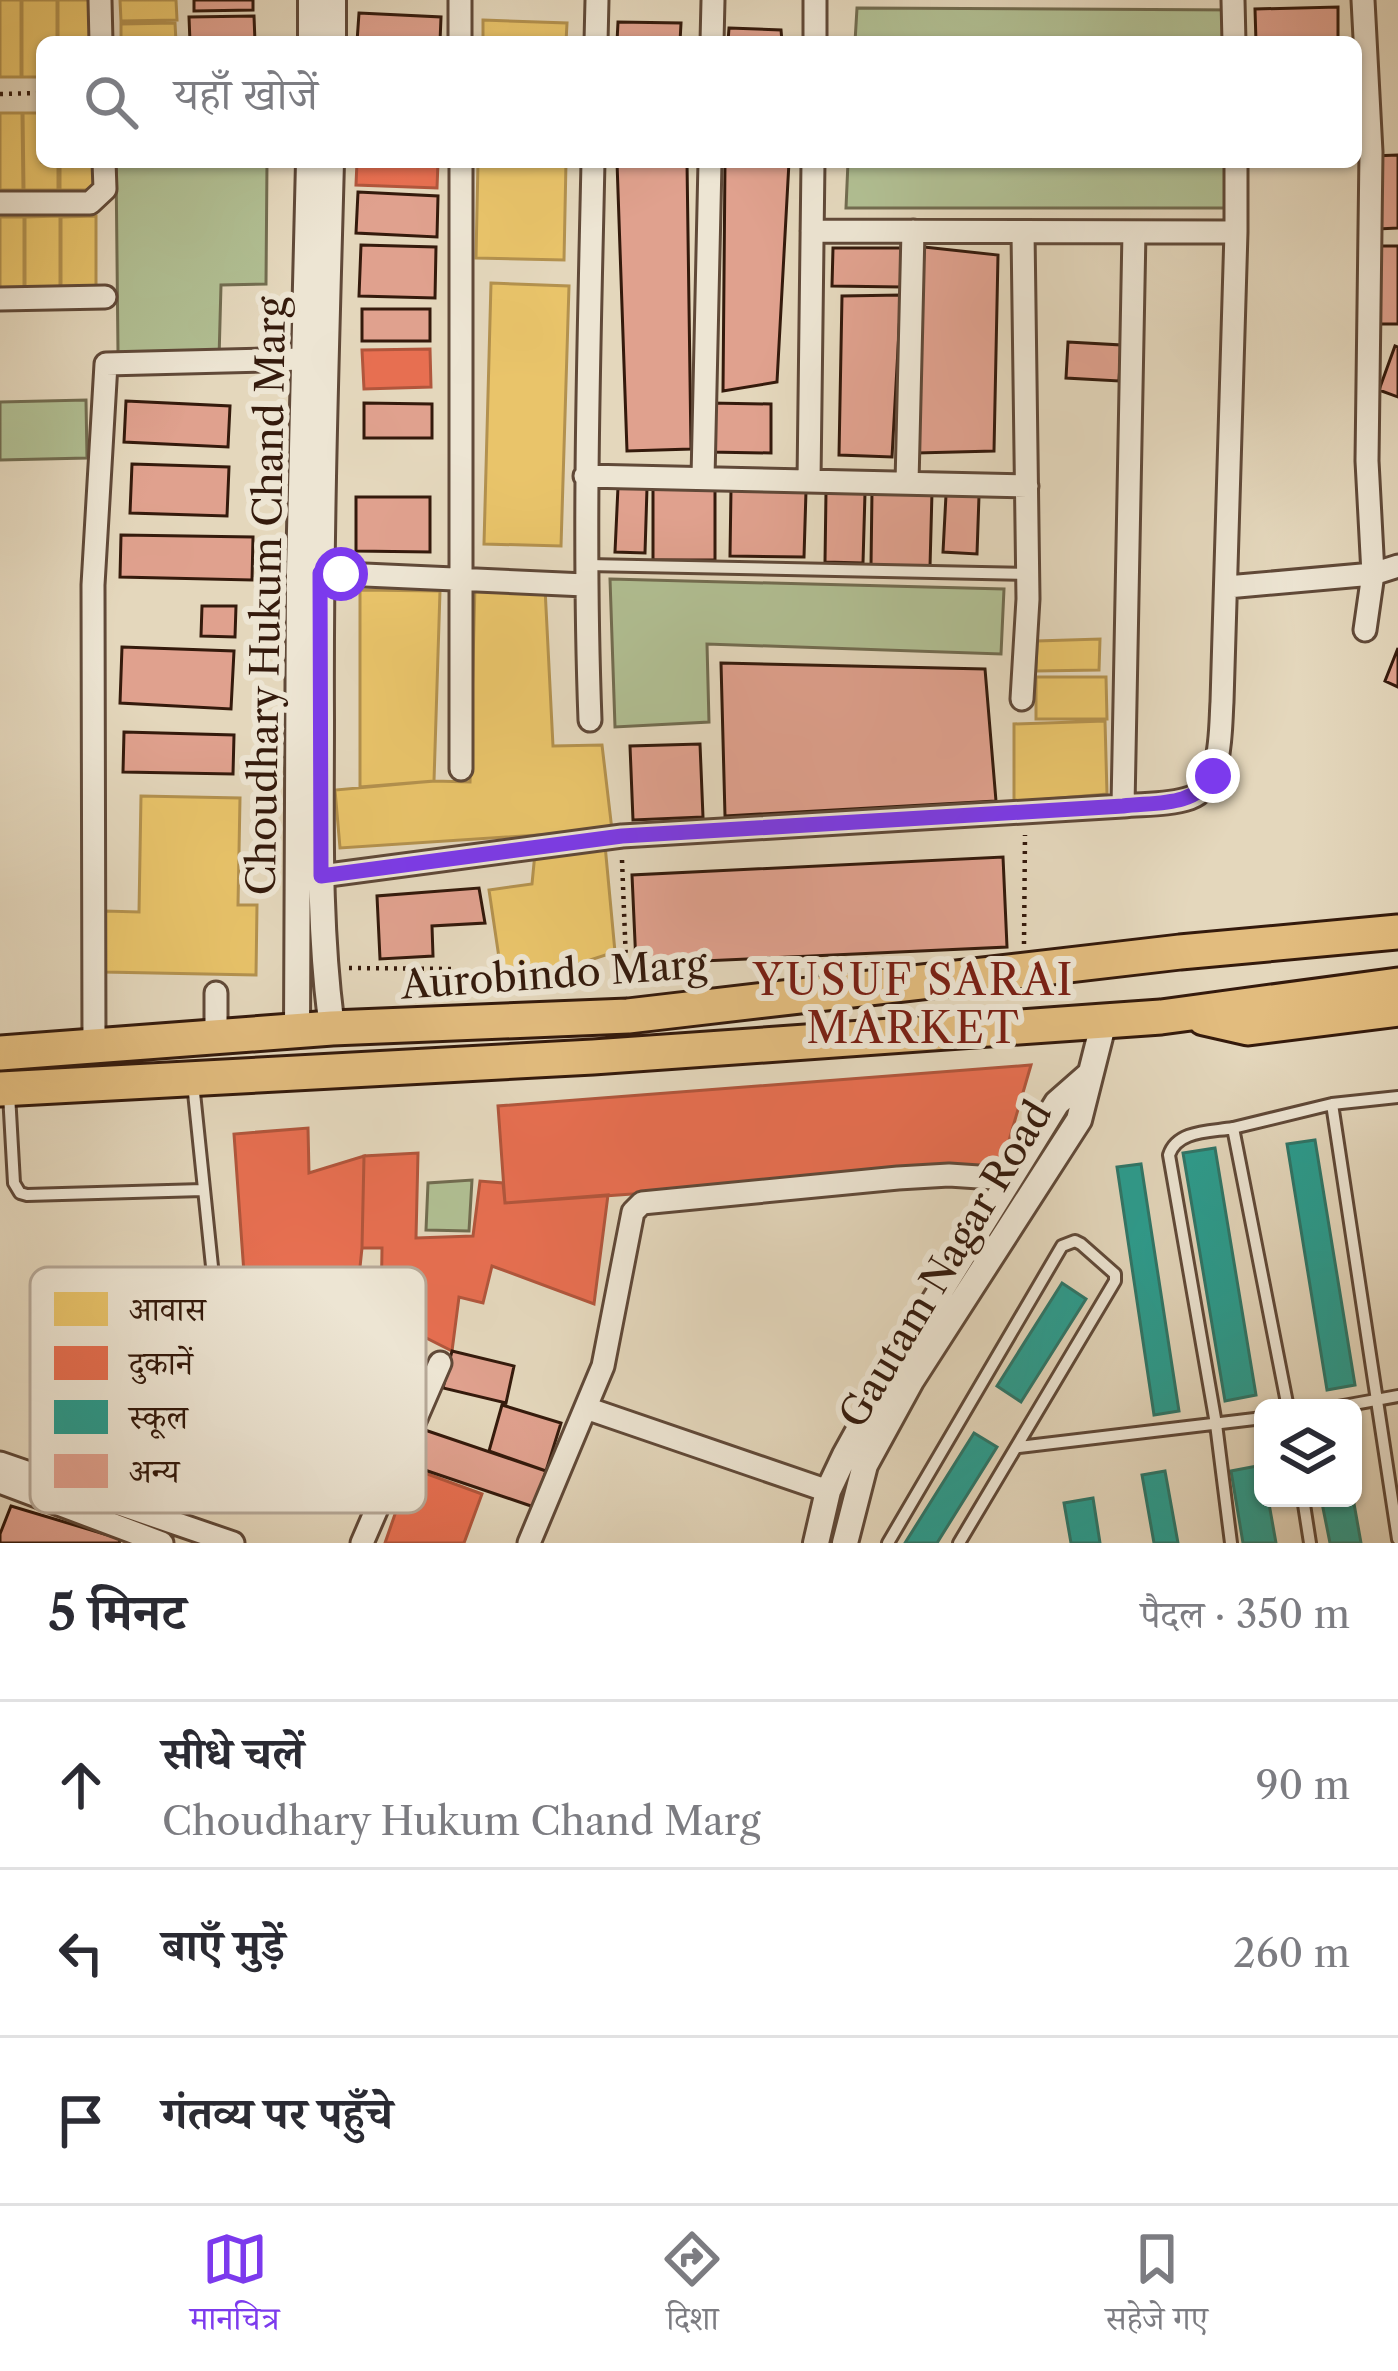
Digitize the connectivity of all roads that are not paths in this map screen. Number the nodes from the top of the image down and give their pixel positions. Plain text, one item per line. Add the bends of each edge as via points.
1 (100, 0) edge
2 (311, 0) edge
3 (333, 0) edge
4 (460, 0) edge
5 (597, 0) edge
6 (713, 0) edge
7 (815, 0) edge
8 (1233, 0) edge
9 (1363, 0) edge
10 (101, 36) edge
11 (311, 36) edge
12 (333, 36) edge
13 (460, 36) edge
14 (596, 36) edge
15 (712, 36) edge
16 (815, 36) edge
17 (1234, 36) edge
18 (104, 168) edge
19 (309, 168) edge
20 (331, 168) edge
21 (461, 168) edge
22 (593, 168) edge
23 (710, 168) edge
24 (813, 168) edge
25 (1236, 168) edge
26 (0, 203) edge
27 (812, 231) junction
28 (913, 231) junction
29 (1023, 232) junction
30 (1134, 232) junction
31 (1236, 232) junction
32 (105, 298) dead end
33 (0, 299) edge
34 (304, 359) junction
35 (586, 476) junction
36 (703, 478) junction
37 (808, 481) junction
38 (907, 483) junction
39 (1027, 486) junction
40 (1398, 566) edge
41 (320, 573) junction
42 (1028, 574) junction
43 (1373, 574) junction
44 (585, 575) junction
45 (463, 579) junction
46 (1227, 587) junction
47 (1365, 630) dead end
48 (1022, 699) dead end
49 (590, 720) dead end
50 (461, 769) dead end
51 (1123, 806) junction
52 (321, 876) junction
53 (1398, 932) edge
54 (1398, 985) edge
55 (216, 993) dead end
56 (1398, 1009) edge
57 (1185, 1013) junction
58 (1104, 1021) junction
59 (332, 1028) junction
60 (297, 1032) junction
61 (216, 1038) junction
62 (94, 1046) junction
63 (0, 1053) edge
64 (1090, 1074) junction
65 (193, 1077) junction
66 (5, 1089) edge
67 (1398, 1097) edge
68 (1332, 1105) junction
69 (1233, 1128) junction
70 (1009, 1179) junction
71 (203, 1190) junction
72 (211, 1267) edge
73 (440, 1363) dead end
74 (426, 1395) edge
75 (1398, 1396) edge
76 (1286, 1399) edge
77 (1375, 1400) junction
78 (1362, 1402) edge
79 (586, 1408) junction
80 (1254, 1419) edge
81 (1216, 1424) junction
82 (1019, 1447) junction
83 (0, 1463) edge
84 (30, 1473) edge
85 (5, 1484) edge
86 (828, 1491) junction
87 (1304, 1507) edge
88 (0, 1509) edge
89 (71, 1513) edge
90 (146, 1513) edge
91 (375, 1513) edge
92 (131, 1539) edge
93 (1398, 1539) edge
94 (162, 1543) edge
95 (233, 1543) edge
96 (362, 1543) edge
97 (529, 1543) edge
98 (816, 1543) edge
99 (844, 1543) edge
100 (888, 1543) edge
101 (959, 1543) edge
102 (1232, 1543) edge
103 (1310, 1543) edge

1 - 10 street
2 - 11 street
3 - 12 street
4 - 13 street
5 - 14 street
6 - 15 street
7 - 16 street
8 - 17 street
9 - 43 street
18 - 26 street via 104,190 90,203
19 - 34 street, Choudhary Hukum Chand Marg
20 - 41 street, Choudhary Hukum Chand Marg
21 - 45 street
22 - 35 street
23 - 36 street
24 - 27 street
25 - 31 street
27 - 28 street
27 - 37 street
28 - 29 street
28 - 38 street
29 - 30 street
29 - 39 street
30 - 31 street
30 - 51 street
31 - 46 street
32 - 33 street
34 - 60 street, Choudhary Hukum Chand Marg
34 - 62 street via 106,364 94,568
35 - 36 street
35 - 44 street
36 - 37 street
37 - 38 street
38 - 39 street
39 - 42 street
40 - 43 street
41 - 45 street
41 - 52 street, Choudhary Hukum Chand Marg
42 - 44 lane
42 - 48 street
43 - 46 street
43 - 47 street
44 - 45 street
44 - 49 street
45 - 50 street
46 - 51 street via 1213,776 1189,798
51 - 52 street via 622,836
52 - 59 street, Choudhary Hukum Chand Marg
53 - 59 highway, Aurobindo Marg via 628,1016
54 - 57 highway, Aurobindo Marg
55 - 61 street
56 - 57 highway via 1248,1028
57 - 58 highway, Aurobindo Marg
58 - 64 street, Gautam Nagar Road
58 - 65 highway, Aurobindo Marg
59 - 60 highway, Aurobindo Marg
60 - 61 highway, Aurobindo Marg
61 - 62 highway, Aurobindo Marg
62 - 63 highway, Aurobindo Marg
64 - 70 street via 1057,1103
64 - 99 street, Gautam Nagar Road via 1079,1120 865,1465
65 - 66 highway, Aurobindo Marg
65 - 71 lane
66 - 71 lane via 20,1193
67 - 68 lane
68 - 69 lane
68 - 77 lane
69 - 76 lane
69 - 81 lane via 1180,1138 1169,1155
70 - 79 street via 898,1178 642,1203 633,1212 603,1366
70 - 86 street
71 - 72 lane
73 - 74 street
75 - 77 lane
77 - 78 lane
77 - 93 lane
79 - 86 street
79 - 97 street
80 - 81 lane
81 - 82 lane
81 - 102 lane
82 - 100 lane via 1115,1282 1075,1241 1062,1246
82 - 101 lane
83 - 84 street
85 - 88 street
86 - 98 street
87 - 103 lane
89 - 92 street
90 - 95 street
91 - 96 street
92 - 94 street

